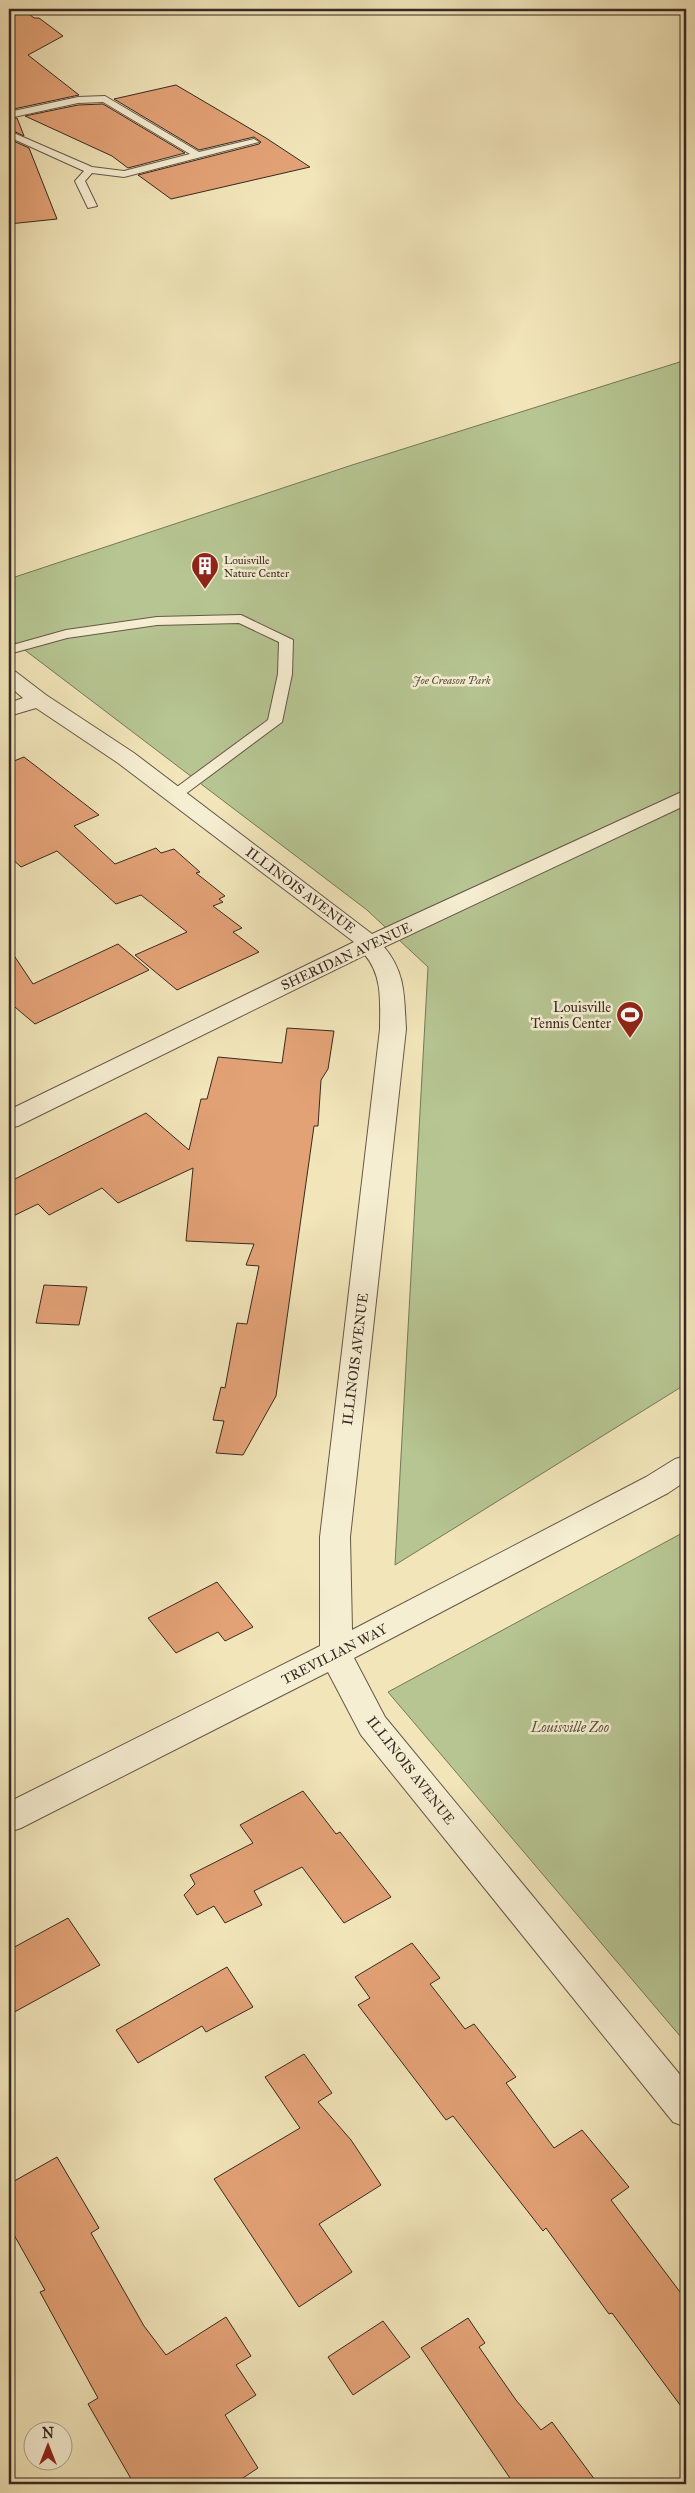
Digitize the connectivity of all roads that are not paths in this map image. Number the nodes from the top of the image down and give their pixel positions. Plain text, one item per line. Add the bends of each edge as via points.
1 (9, 116) edge
2 (9, 134) edge
3 (254, 142) dead end
4 (198, 155) junction
5 (90, 170) junction
6 (92, 206) dead end
7 (9, 650) edge
8 (9, 676) edge
9 (38, 700) junction
10 (9, 710) edge
11 (175, 795) junction
12 (686, 797) edge
13 (369, 945) junction
14 (9, 1120) edge
15 (686, 1446) edge
16 (686, 1467) edge
17 (672, 1484) edge
18 (336, 1653) junction
19 (9, 1818) edge
20 (686, 2110) edge

1 - 4 lane via 78,100 105,99
2 - 5 lane
3 - 4 lane
4 - 5 lane via 124,174
5 - 6 lane via 80,181
7 - 11 lane via 66,634 156,621 241,619 286,640 285,674 275,722
8 - 9 street, ILLINOIS AVENUE
9 - 10 street
9 - 11 street, ILLINOIS AVENUE
11 - 13 street, ILLINOIS AVENUE via 324,905
12 - 13 street, SHERIDAN AVENUE
13 - 14 street, SHERIDAN AVENUE
13 - 18 street, ILLINOIS AVENUE via 383,961 391,982 393,1029 335,1537
15 - 17 street, TREVILIAN WAY
16 - 17 street, TREVILIAN WAY
17 - 18 street, TREVILIAN WAY
18 - 19 street, TREVILIAN WAY
18 - 20 street, ILLINOIS AVENUE via 373,1726

